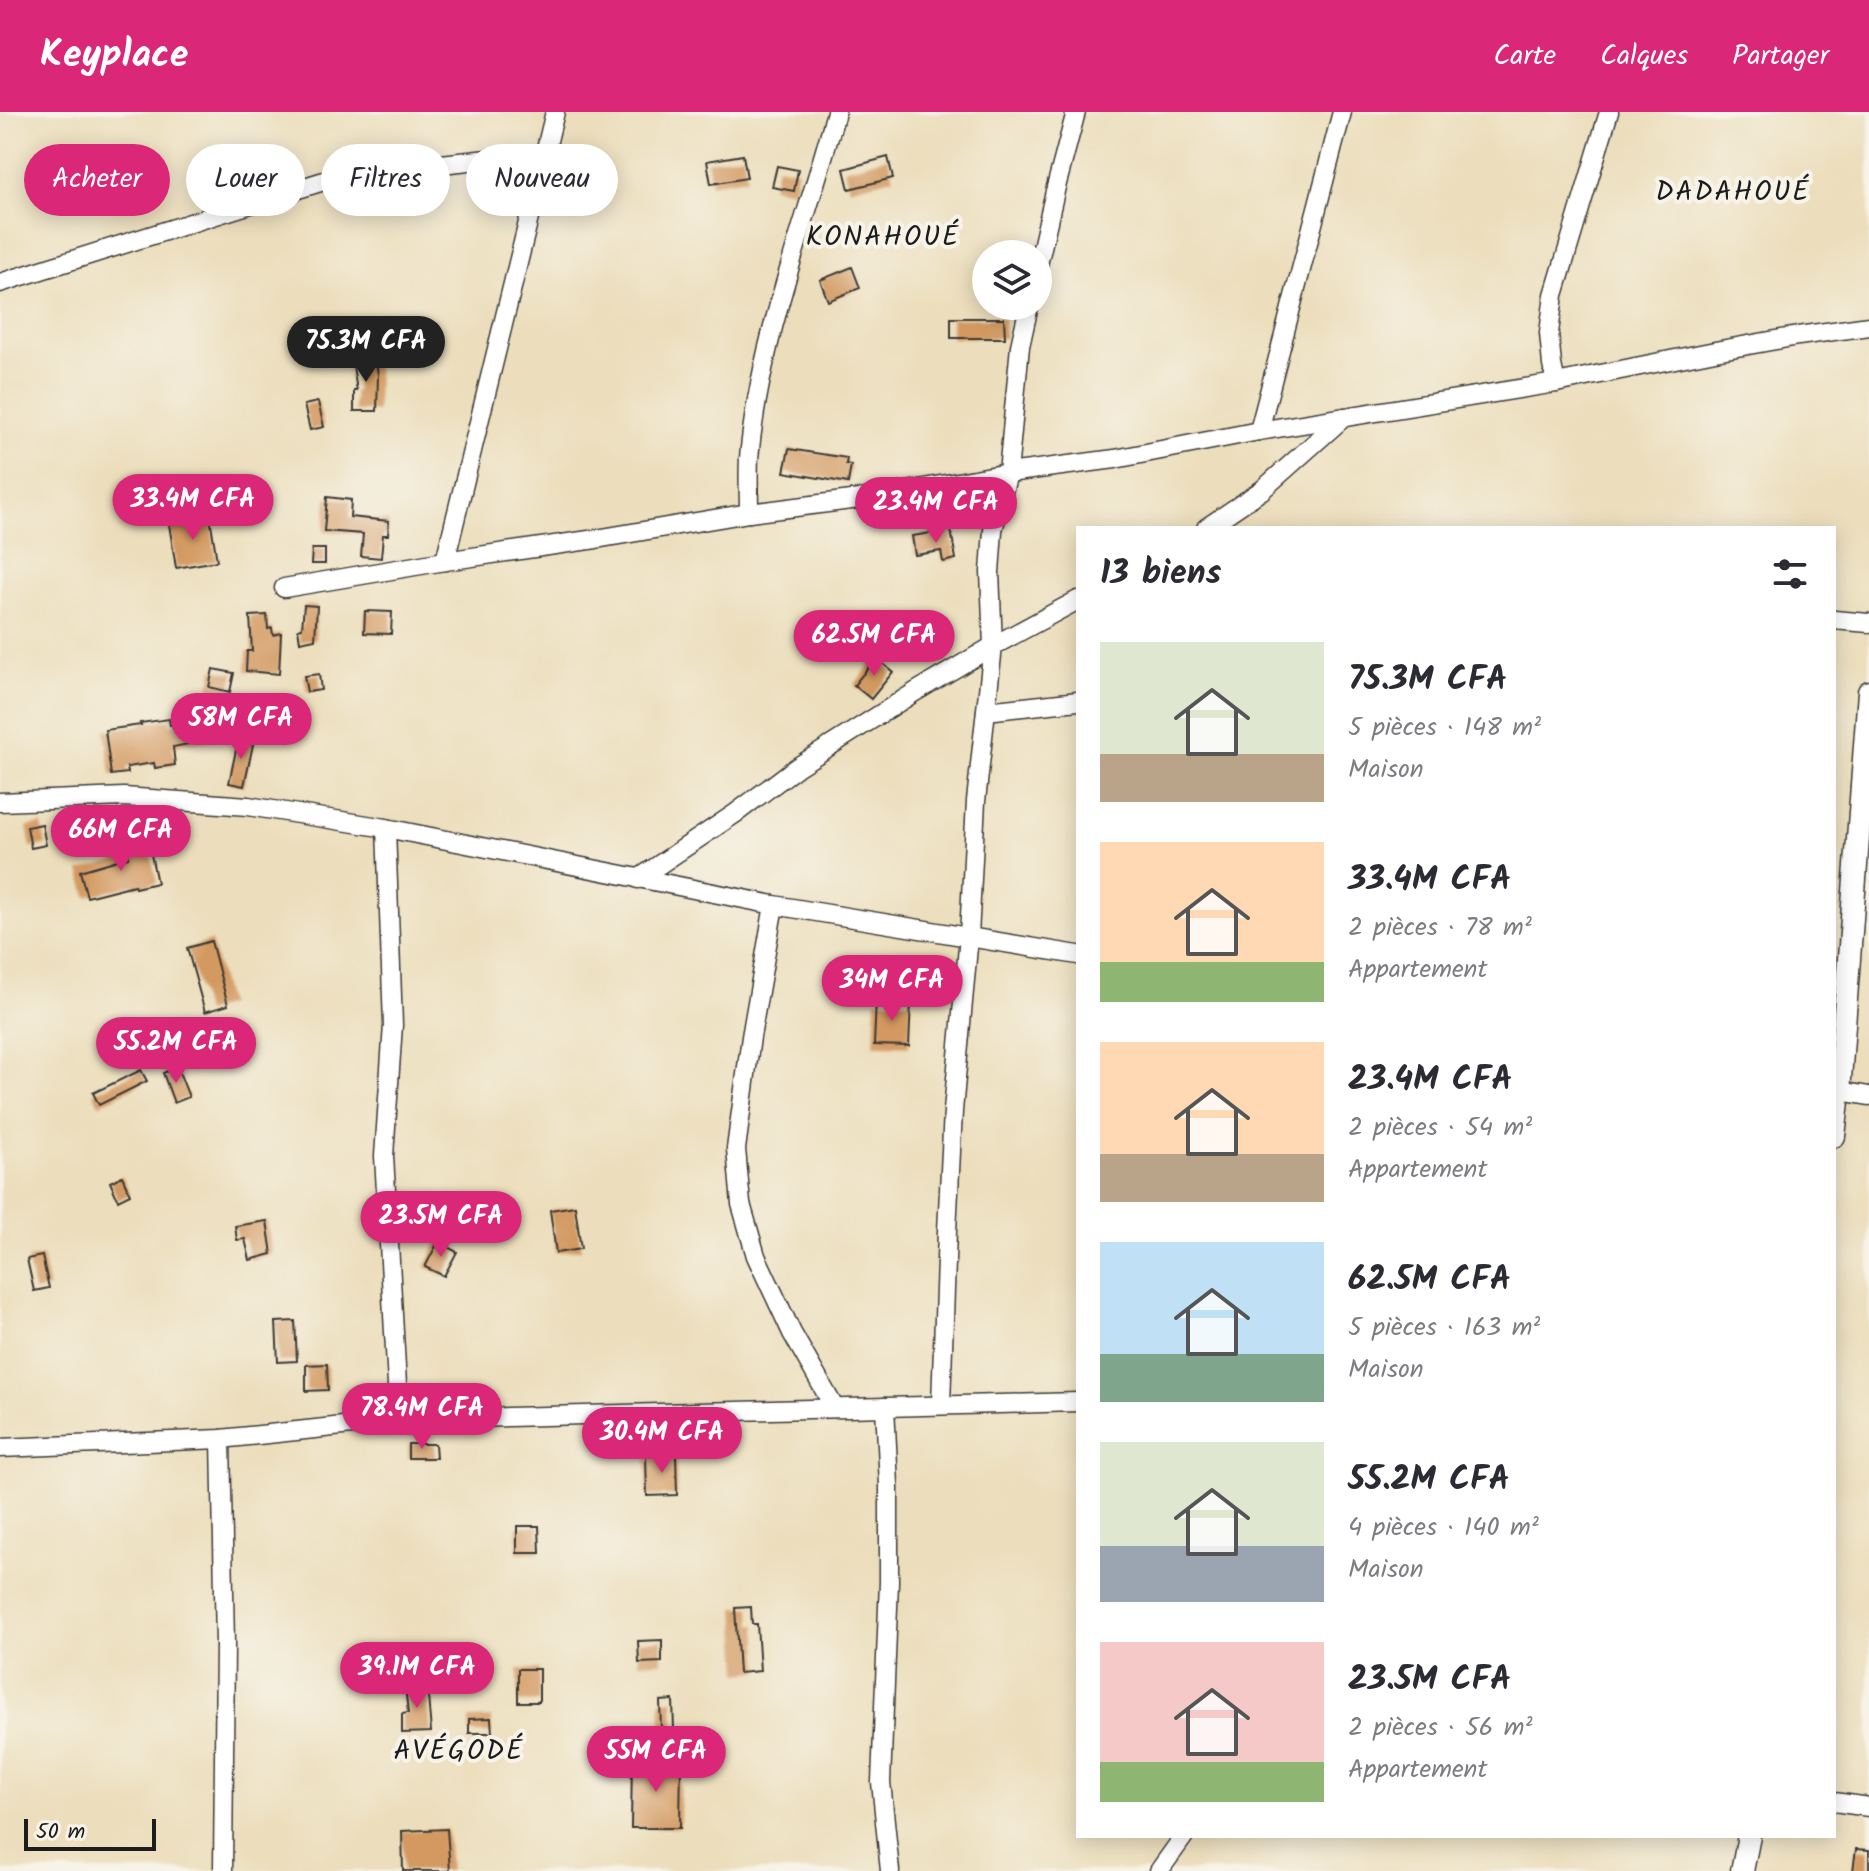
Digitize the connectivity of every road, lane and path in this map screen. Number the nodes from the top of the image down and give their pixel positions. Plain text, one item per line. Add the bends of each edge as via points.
1 (555, 112) edge
2 (836, 112) edge
3 (1076, 112) edge
4 (1342, 112) edge
5 (1609, 112) edge
6 (546, 144) edge
7 (466, 161) edge
8 (528, 216) edge
9 (1044, 240) edge
10 (0, 283) edge
11 (1026, 320) edge
12 (1869, 326) edge
13 (1556, 383) junction
14 (1344, 417) junction
15 (1259, 431) junction
16 (1008, 473) junction
17 (749, 513) junction
18 (1209, 526) edge
19 (445, 561) junction
20 (284, 588) dead end
21 (1076, 601) edge
22 (1836, 620) edge
23 (1869, 623) edge
24 (993, 646) junction
25 (1869, 692) edge
26 (1076, 701) edge
27 (986, 711) junction
28 (0, 802) edge
29 (386, 828) junction
30 (1862, 878) edge
31 (638, 879) junction
32 (774, 905) junction
33 (969, 936) junction
34 (1076, 955) edge
35 (1837, 1091) edge
36 (1869, 1096) edge
37 (1076, 1402) edge
38 (941, 1405) junction
39 (834, 1407) junction
40 (885, 1407) junction
41 (399, 1420) junction
42 (221, 1439) junction
43 (0, 1448) edge
44 (1836, 1802) edge
45 (1869, 1807) edge
46 (1183, 1838) edge
47 (1749, 1838) edge
48 (223, 1871) edge
49 (890, 1871) edge
50 (1159, 1871) edge
51 (1742, 1871) edge

1 - 6 street
2 - 17 street via 763,371 749,459
3 - 9 street
4 - 15 street
5 - 13 street via 1554,295 1549,333
7 - 10 street via 346,174
8 - 19 street
11 - 16 street
12 - 13 street
13 - 14 street
14 - 15 street
14 - 18 street via 1262,490
15 - 16 street
16 - 17 street
16 - 24 street via 993,530
17 - 19 street
19 - 20 street
21 - 24 street
22 - 23 street
24 - 27 street
24 - 31 street via 797,767
25 - 30 main road
26 - 27 street
27 - 33 street
28 - 29 street via 124,797 248,806
29 - 31 street
29 - 41 street via 393,1025 384,1156
30 - 35 main road
31 - 32 street
32 - 33 street
32 - 39 street via 736,1149 741,1204 756,1256
33 - 34 street
33 - 38 street via 953,1111
35 - 36 street
37 - 38 street
38 - 40 street
39 - 40 street
39 - 41 street
40 - 49 street via 889,1582 881,1782
41 - 42 street
42 - 43 street
42 - 48 street
44 - 45 street
46 - 50 street
47 - 51 main road

